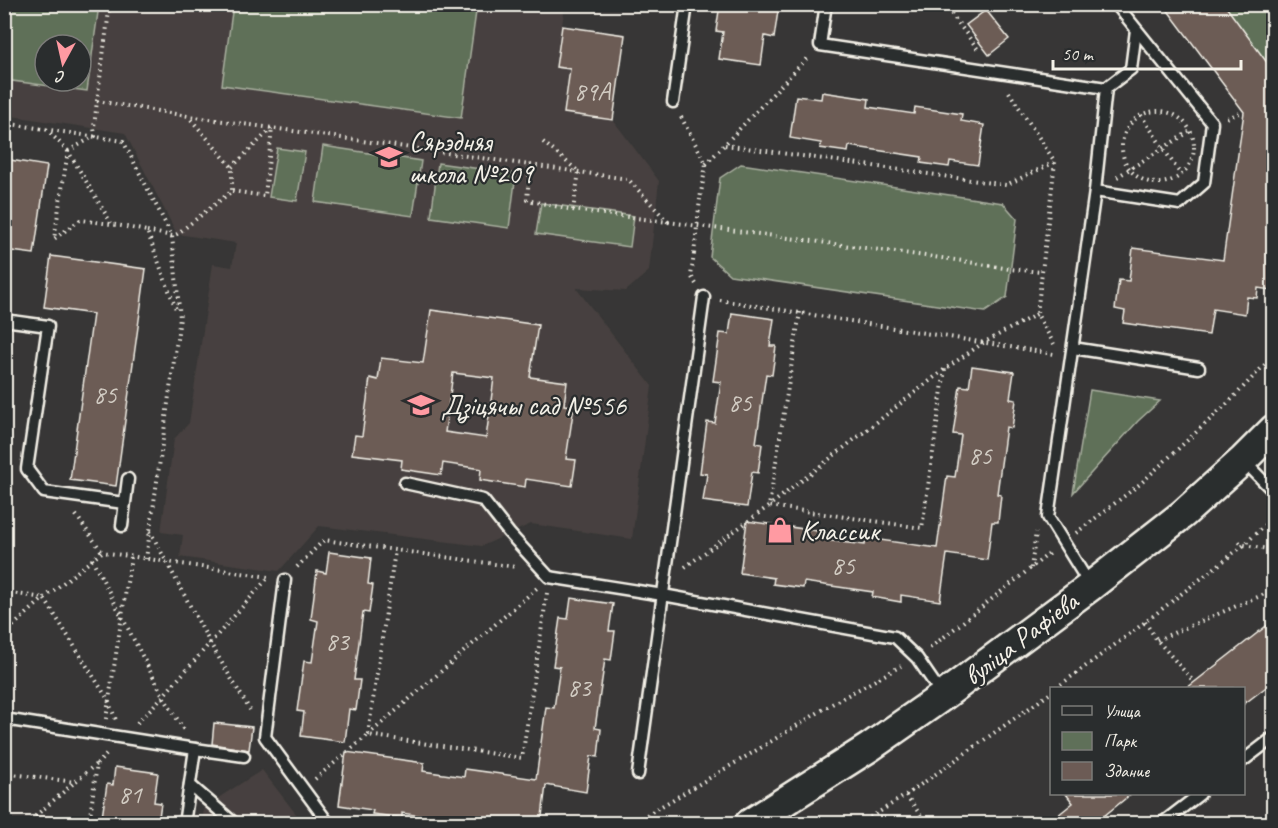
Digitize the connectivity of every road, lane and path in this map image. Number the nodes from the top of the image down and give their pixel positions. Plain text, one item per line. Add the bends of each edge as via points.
1 (110, 4) edge
2 (687, 4) edge
3 (826, 4) edge
4 (944, 4) edge
5 (1116, 4) edge
6 (1136, 30) junction
7 (820, 45) junction
8 (996, 72) junction
9 (1106, 88) junction
10 (97, 101) junction
11 (674, 102) joint
12 (1140, 115) junction
13 (188, 116) junction
14 (4, 123) edge
15 (1212, 123) junction
16 (272, 128) junction
17 (45, 129) junction
18 (1191, 130) junction
19 (95, 136) junction
20 (543, 142) dead end
21 (725, 145) junction
22 (1162, 148) junction
23 (68, 151) junction
24 (1055, 162) junction
25 (530, 164) junction
26 (706, 164) junction
27 (232, 166) junction
28 (1129, 169) junction
29 (579, 172) junction
30 (1181, 175) junction
31 (232, 191) junction
32 (1095, 191) junction
33 (573, 210) junction
34 (668, 222) junction
35 (111, 224) junction
36 (147, 231) junction
37 (172, 236) junction
38 (1042, 272) junction
39 (704, 297) junction
40 (800, 312) junction
41 (1037, 314) junction
42 (180, 318) junction
43 (4, 320) edge
44 (983, 344) junction
45 (1073, 348) junction
46 (1274, 355) edge
47 (1200, 368) dead end
48 (945, 369) junction
49 (1274, 429) edge
50 (1243, 460) junction
51 (128, 479) dead end
52 (405, 483) dead end
53 (1274, 492) edge
54 (62, 494) junction
55 (124, 503) junction
56 (769, 506) junction
57 (1274, 516) edge
58 (1038, 521) dead end
59 (122, 526) dead end
60 (150, 531) junction
61 (1064, 543) junction
62 (1241, 544) junction
63 (1274, 550) edge
64 (395, 551) junction
65 (102, 552) junction
66 (131, 557) junction
67 (92, 559) junction
68 (146, 559) junction
69 (167, 562) junction
70 (1032, 568) junction
71 (547, 574) junction
72 (268, 577) junction
73 (285, 580) junction
74 (665, 581) junction
75 (1091, 586) junction
76 (1274, 590) edge
77 (4, 592) edge
78 (663, 595) junction
79 (44, 598) junction
80 (122, 617) junction
81 (1145, 622) junction
82 (4, 634) edge
83 (1157, 640) junction
84 (210, 643) junction
85 (917, 658) junction
86 (1194, 682) dead end
87 (1057, 687) edge
88 (1050, 693) edge
89 (163, 696) junction
90 (943, 696) junction
91 (109, 702) junction
92 (4, 719) edge
93 (104, 734) junction
94 (368, 735) junction
95 (123, 737) junction
96 (265, 737) junction
97 (1274, 737) edge
98 (195, 749) junction
99 (244, 756) dead end
100 (1245, 759) edge
101 (97, 764) junction
102 (4, 773) edge
103 (638, 774) dead end
104 (75, 782) junction
105 (190, 785) junction
106 (303, 789) junction
107 (906, 795) junction
108 (1199, 795) edge
109 (26, 824) edge
110 (89, 824) edge
111 (184, 824) edge
112 (234, 824) edge
113 (329, 824) edge
114 (631, 824) edge
115 (749, 824) edge
116 (860, 824) edge
117 (927, 824) edge
118 (1161, 824) edge

1 - 10 path
2 - 11 lane
3 - 7 lane
4 - 8 path
5 - 6 lane
6 - 9 lane via 1131,69
6 - 15 lane
7 - 8 lane
7 - 21 path
8 - 9 lane
8 - 24 path
9 - 32 lane
10 - 13 path
10 - 19 path
11 - 26 path
12 - 18 path via 1160,110 1173,113
12 - 22 path
12 - 28 path via 1124,136 1122,147
13 - 16 path
13 - 27 path
14 - 17 path
15 - 18 path
15 - 32 lane via 1204,183 1180,204
16 - 25 path
16 - 27 path
16 - 31 path via 265,196
17 - 19 path
17 - 23 path
18 - 22 path
18 - 30 path via 1194,154
19 - 23 path
19 - 37 path via 123,141
20 - 29 path
21 - 24 path via 1006,185
21 - 26 path
22 - 28 path
22 - 30 path
23 - 35 path
23 - 35 path via 54,239 80,220
24 - 38 path
25 - 29 path
25 - 33 path via 527,200
26 - 39 path, bridge via 691,276
27 - 31 path
28 - 30 path via 1138,177 1159,183
28 - 32 path
29 - 33 path
29 - 34 path via 628,179
31 - 37 path
32 - 45 lane
33 - 34 path
34 - 38 path
35 - 36 path
36 - 37 path
36 - 42 path
37 - 42 path
38 - 41 path
39 - 40 path
39 - 74 lane
40 - 44 path
40 - 56 path
41 - 44 path
41 - 44 path via 1060,355
42 - 60 path
43 - 54 lane via 48,326 27,470 44,492
44 - 48 path
45 - 47 lane
45 - 61 lane via 1048,517
46 - 61 path via 1140,484
48 - 56 path
48 - 56 path via 922,528
49 - 50 main road, вуліца Рафіева
50 - 53 lane
50 - 75 main road, вуліца Рафіева via 1183,514
51 - 55 lane
52 - 71 lane via 483,500
54 - 55 lane
54 - 65 path
55 - 59 lane
56 - 74 path
57 - 62 path
58 - 70 path
60 - 68 path
60 - 69 path
61 - 70 path
61 - 75 lane
62 - 63 path
62 - 81 path
64 - 71 path
64 - 73 path via 324,540
64 - 94 path
65 - 66 path
65 - 67 path
66 - 68 path
66 - 80 path
67 - 79 path
67 - 80 path
68 - 69 path
69 - 72 path
69 - 84 path
70 - 85 path
71 - 78 lane
71 - 94 path
71 - 94 path via 522,758
72 - 73 path
72 - 84 path
73 - 96 lane
74 - 78 lane
75 - 90 main road, вуліца Рафіева
76 - 83 path
77 - 79 path
78 - 85 lane via 895,637
78 - 103 lane
79 - 82 path
79 - 91 path
80 - 89 path
80 - 91 path
81 - 83 path
81 - 87 path
83 - 86 path
84 - 89 path
84 - 96 path
85 - 90 lane
85 - 114 path
88 - 107 path
89 - 95 path
89 - 98 path
90 - 115 main road, вуліца Рафіева
91 - 93 path
91 - 95 path
92 - 93 lane
93 - 95 lane
94 - 106 path
95 - 98 lane
95 - 101 path
96 - 106 lane
97 - 100 lane
98 - 99 lane
98 - 105 lane
101 - 104 path
101 - 110 path
102 - 104 path
104 - 109 path
105 - 111 lane
105 - 112 lane
106 - 113 lane
107 - 116 path
107 - 117 path
108 - 118 lane

